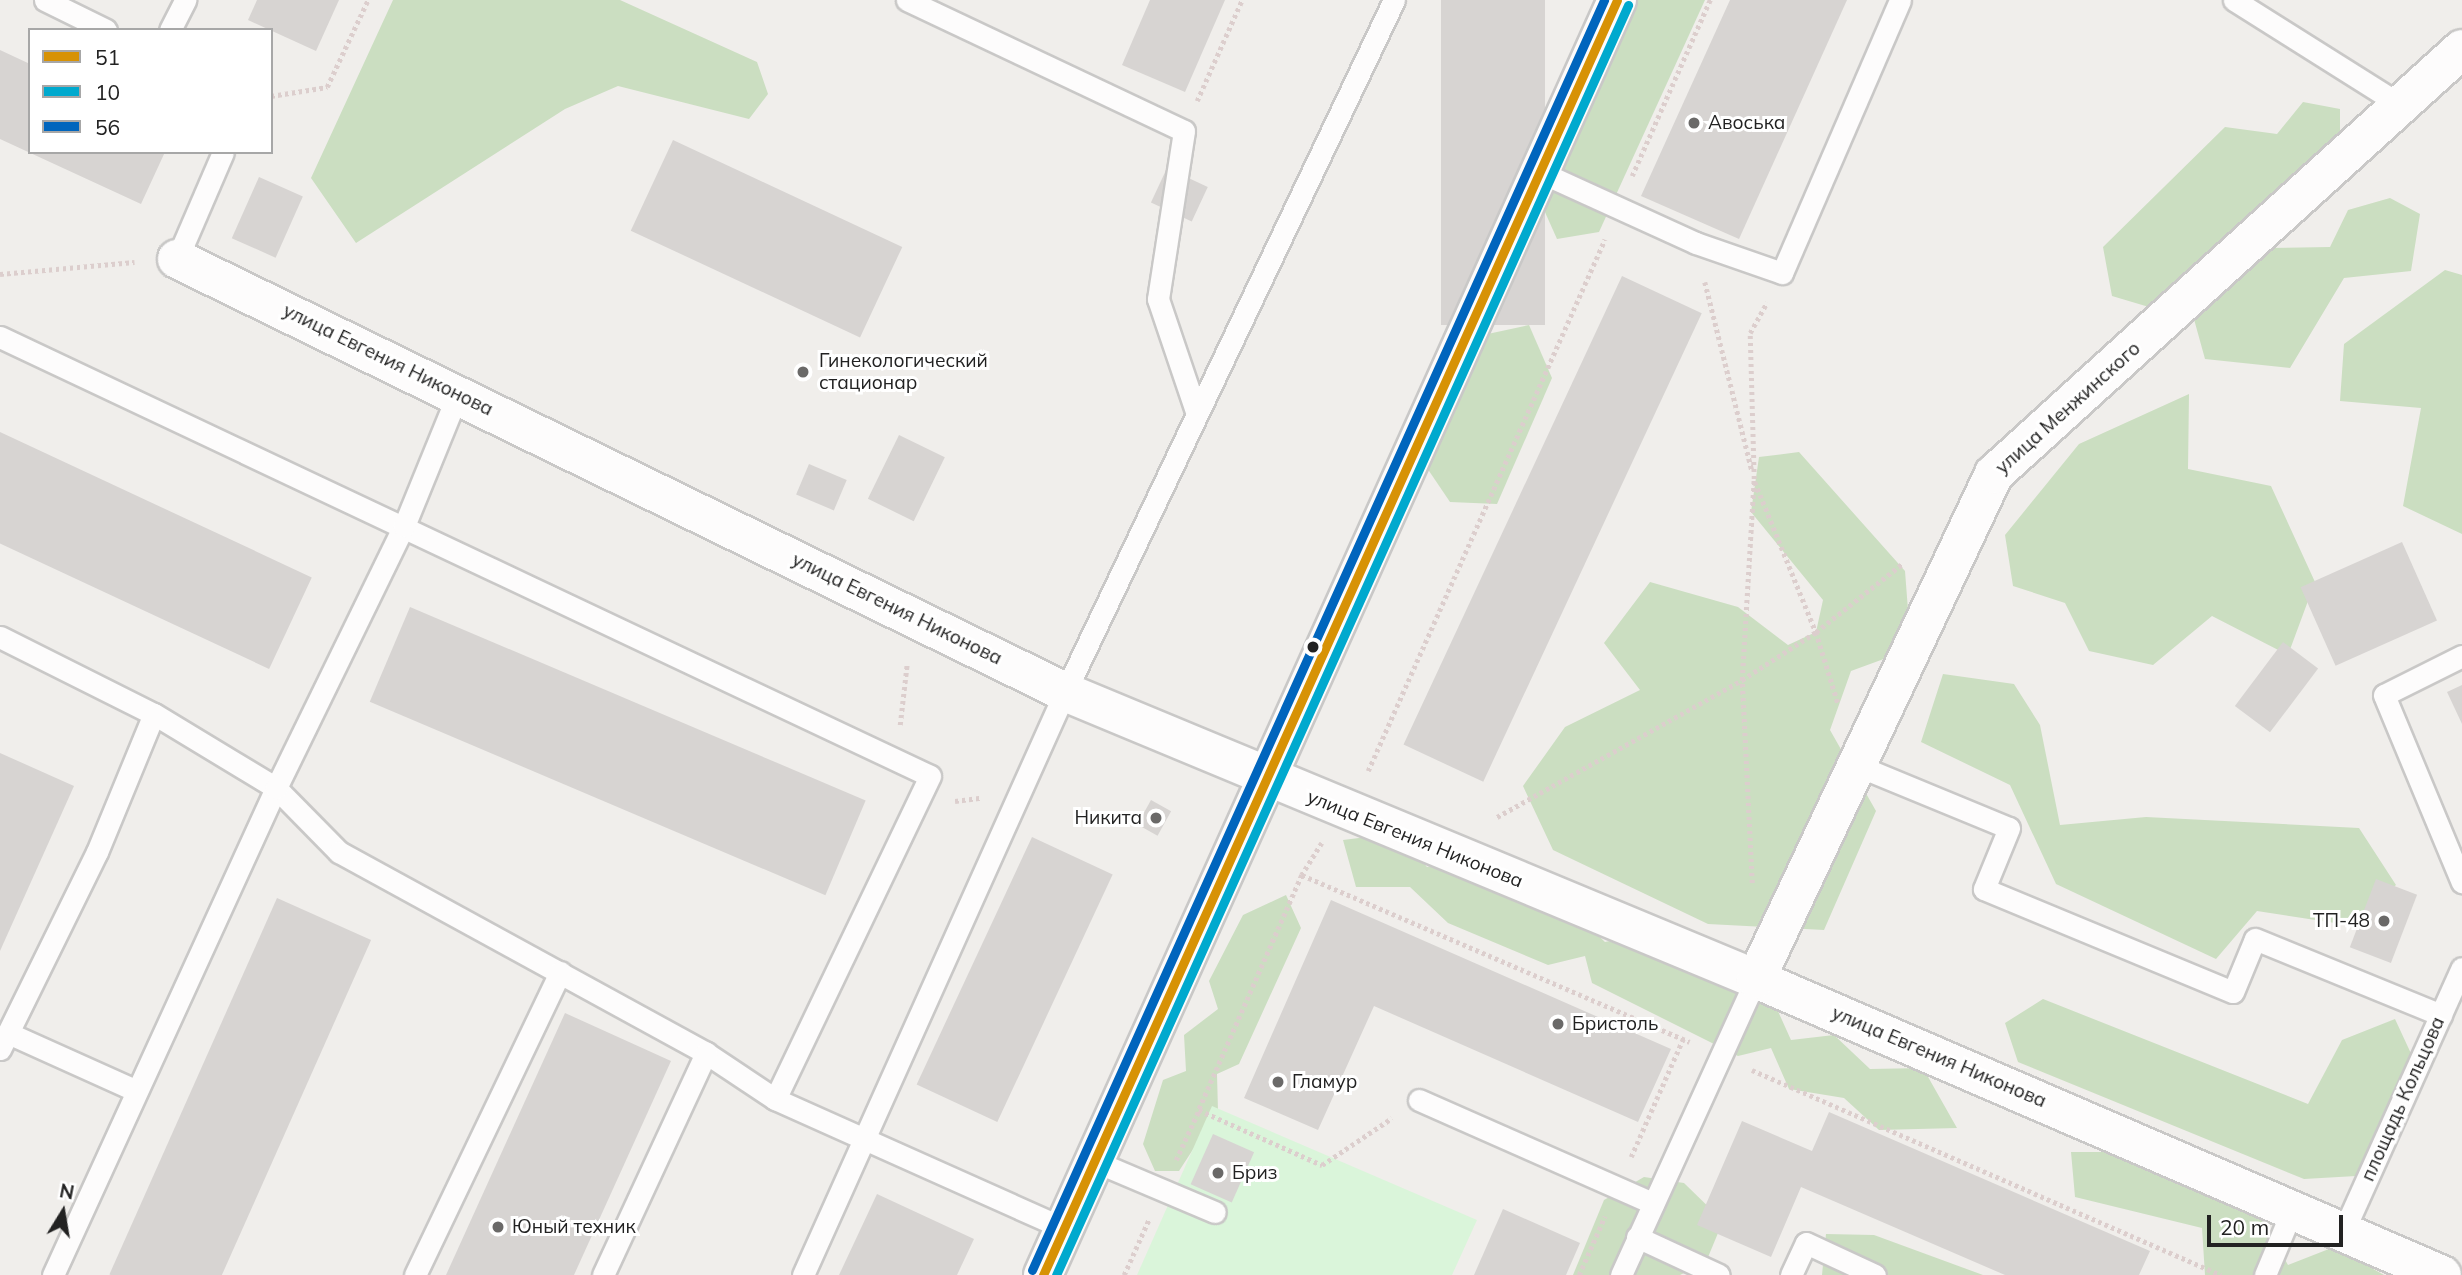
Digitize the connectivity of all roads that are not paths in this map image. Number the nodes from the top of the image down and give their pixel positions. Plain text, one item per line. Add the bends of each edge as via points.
1 (45, 0) edge
2 (185, 0) edge
3 (907, 0) edge
4 (1394, 0) edge
5 (1617, 0) edge
6 (1900, 0) edge
7 (2235, 0) edge
8 (102, 28) edge
9 (171, 28) edge
10 (2462, 49) edge
11 (2402, 106) junction
12 (222, 154) edge
13 (1539, 172) junction
14 (177, 259) joint
15 (0, 337) edge
16 (458, 394) junction
17 (1197, 414) junction
18 (404, 526) junction
19 (0, 637) edge
20 (2462, 656) edge
21 (1065, 692) junction
22 (155, 714) junction
23 (1856, 765) junction
24 (1268, 779) junction
25 (276, 788) junction
26 (2462, 882) edge
27 (2462, 968) edge
28 (560, 972) junction
29 (1756, 979) junction
30 (2441, 1015) junction
31 (4, 1041) edge
32 (706, 1053) junction
33 (137, 1091) junction
34 (775, 1099) junction
35 (1419, 1100) road end
36 (866, 1140) junction
37 (1094, 1161) junction
38 (1653, 1203) junction
39 (2293, 1208) junction
40 (1215, 1212) dead end
41 (1064, 1228) junction
42 (2344, 1230) junction
43 (1637, 1237) junction
44 (53, 1275) edge
45 (415, 1275) edge
46 (603, 1275) edge
47 (803, 1275) edge
48 (1043, 1275) edge
49 (1621, 1275) edge
50 (1719, 1275) edge
51 (1791, 1275) edge
52 (1875, 1275) edge
53 (2265, 1275) edge
54 (2442, 1275) edge

1 - 8 lane
2 - 9 lane
3 - 17 lane via 1184,131 1158,299
4 - 17 lane
5 - 13 street
6 - 13 lane via 1782,273 1696,243
7 - 11 lane
10 - 11 street, улица Менжинского
11 - 23 street, улица Менжинского via 1994,474
12 - 14 lane
13 - 24 street
14 - 16 street, улица Евгения Никонова
15 - 18 lane
16 - 18 lane
16 - 21 street, улица Евгения Никонова
17 - 21 lane
18 - 25 lane
18 - 34 lane via 930,776
19 - 22 lane
20 - 26 lane via 2384,695
21 - 24 street, улица Евгения Никонова
21 - 36 lane
22 - 25 lane
22 - 31 lane via 97,852
23 - 29 street, улица Менжинского
23 - 30 lane via 2009,828 1984,889 2233,992 2255,939
24 - 29 street, улица Евгения Никонова
24 - 37 street
25 - 28 lane via 339,852
25 - 33 lane
27 - 30 lane, площадь Кольцова
28 - 32 lane
28 - 45 lane
29 - 38 lane
29 - 39 street, улица Евгения Никонова
30 - 42 lane, площадь Кольцова
31 - 33 lane
32 - 34 lane
32 - 46 lane
33 - 44 lane
34 - 36 lane
35 - 38 lane
36 - 41 lane
36 - 47 lane
37 - 40 lane
37 - 41 street
38 - 43 lane
39 - 42 street, улица Евгения Никонова
39 - 53 lane
41 - 48 street
42 - 54 street, улица Евгения Никонова
43 - 49 lane
43 - 50 lane
51 - 52 lane via 1806,1243

